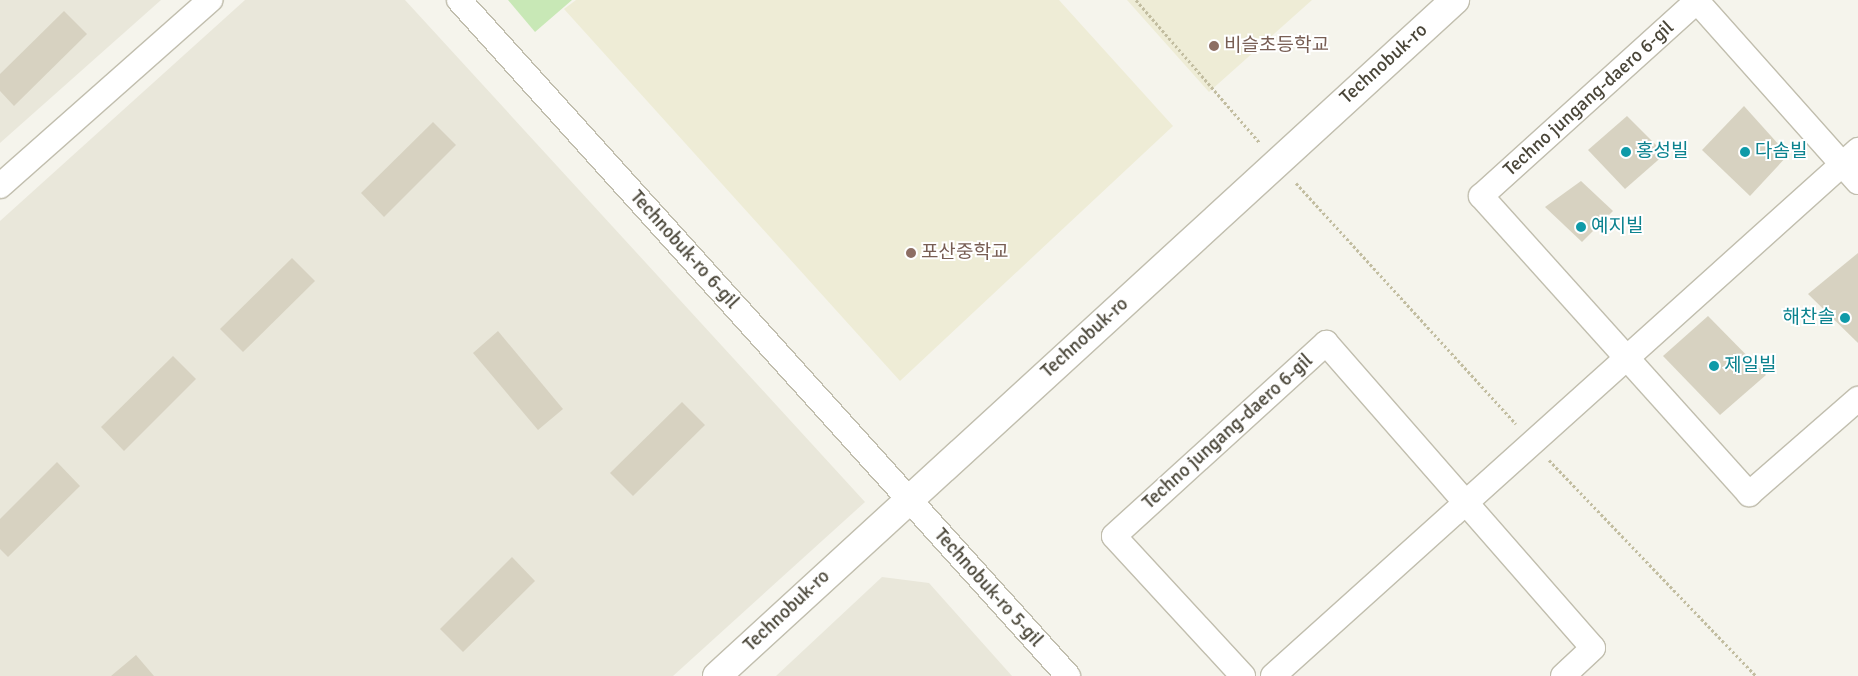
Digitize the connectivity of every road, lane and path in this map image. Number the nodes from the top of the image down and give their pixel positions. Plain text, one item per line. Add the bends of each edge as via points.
1 (210, 0) edge
2 (459, 0) edge
3 (1136, 0) edge
4 (1454, 0) edge
5 (1850, 157) edge
6 (1277, 162) junction
7 (1858, 182) edge
8 (0, 186) edge
9 (1627, 358) junction
10 (1858, 399) edge
11 (1533, 443) junction
12 (908, 500) junction
13 (1466, 503) junction
14 (717, 676) edge
15 (1068, 676) edge
16 (1243, 676) edge
17 (1273, 676) edge
18 (1563, 676) edge
19 (1756, 676) edge

1 - 8 street
2 - 12 street, Technobuk-ro 6-gil
3 - 6 path
4 - 6 street, Technobuk-ro
5 - 7 street, Techno jungang-daero 6-gil
5 - 9 street
5 - 9 street, Techno jungang-daero 6-gil via 1697,1 1481,196
6 - 11 path
6 - 12 street, Technobuk-ro
9 - 10 street, Techno jungang-daero 6-gil via 1749,494
9 - 11 street
11 - 13 street
11 - 19 path
12 - 14 street, Technobuk-ro
12 - 15 street, Technobuk-ro 5-gil
13 - 16 street, Techno jungang-daero 6-gil via 1326,343 1114,536
13 - 17 street
13 - 18 street, Techno jungang-daero 6-gil via 1593,648

